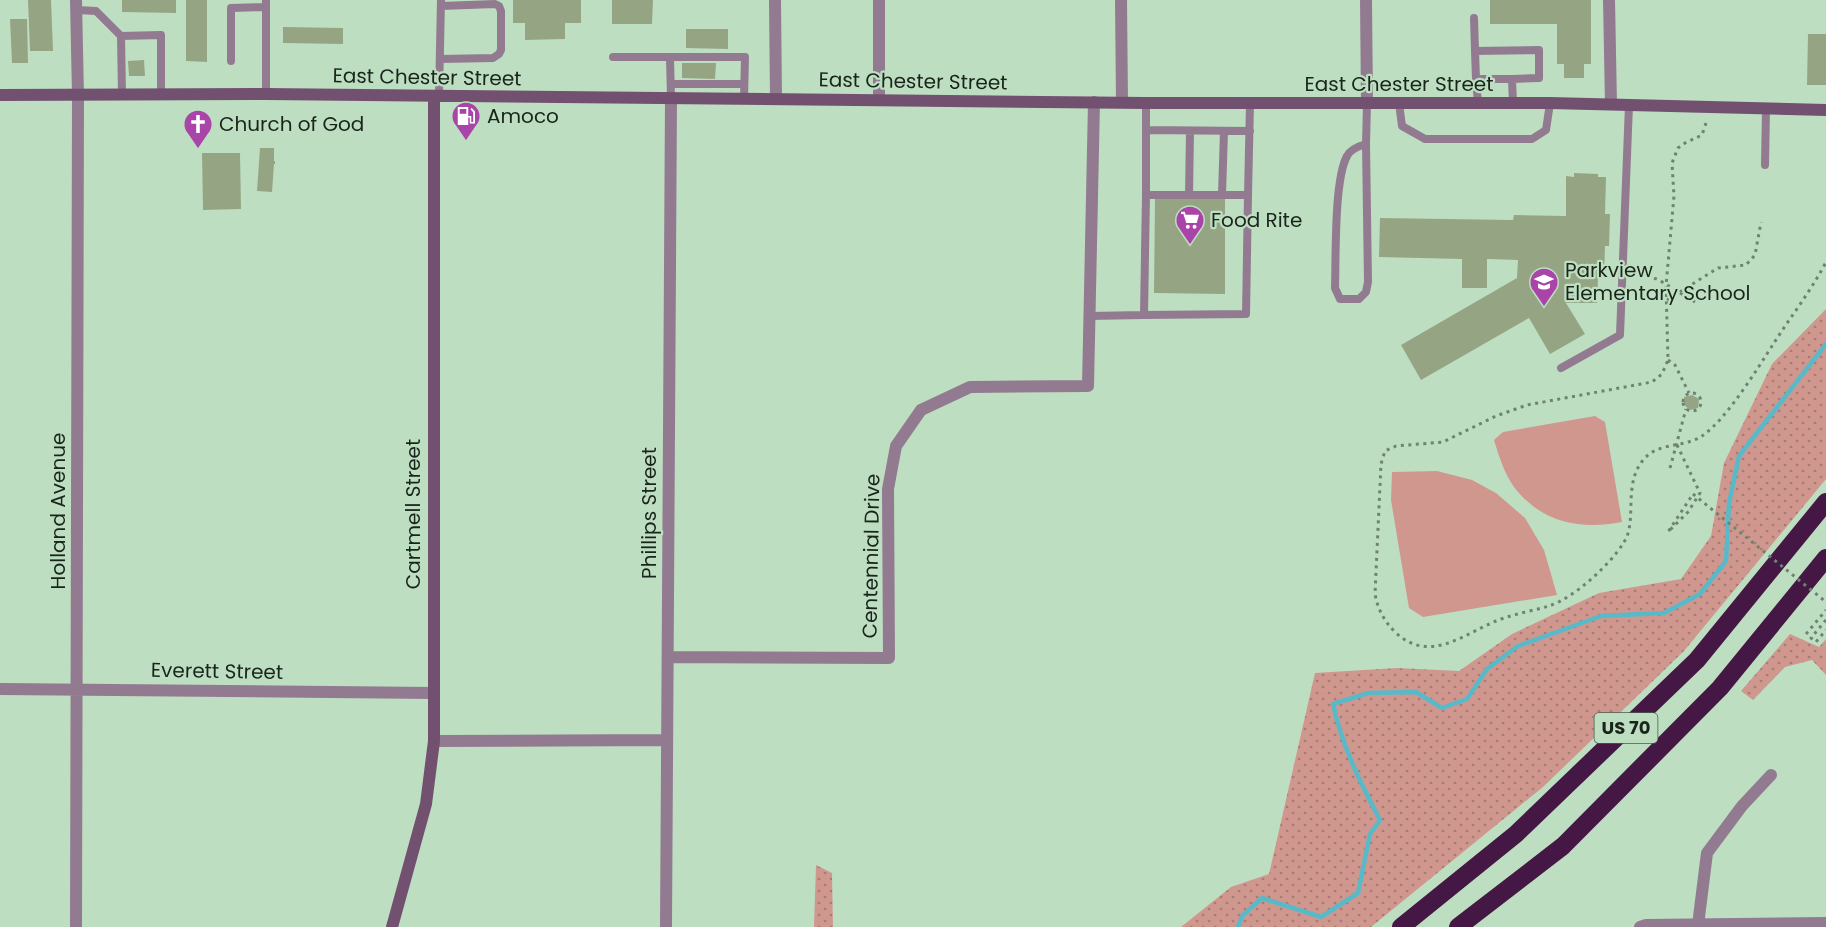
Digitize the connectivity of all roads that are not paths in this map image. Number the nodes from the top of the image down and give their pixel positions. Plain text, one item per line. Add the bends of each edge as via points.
1 (775, 0) edge
2 (879, 0) edge
3 (1122, 0) edge
4 (1366, 0) edge
5 (1609, 0) edge
6 (441, 3) edge
7 (231, 4) edge
8 (266, 4) edge
9 (77, 5) edge
10 (1474, 18) dead end
11 (121, 36) junction
12 (1475, 51) junction
13 (613, 57) dead end
14 (670, 57) junction
15 (440, 59) junction
16 (231, 61) dead end
17 (1476, 79) junction
18 (1512, 79) junction
19 (671, 84) junction
20 (744, 84) junction
21 (266, 94) junction
22 (0, 95) edge
23 (122, 95) junction
24 (161, 95) junction
25 (78, 96) junction
26 (436, 97) junction
27 (671, 99) junction
28 (744, 99) junction
29 (776, 99) junction
30 (879, 99) junction
31 (1094, 102) junction
32 (1122, 102) junction
33 (1146, 103) junction
34 (1250, 103) junction
35 (1368, 103) junction
36 (1399, 103) junction
37 (1550, 103) junction
38 (1478, 104) junction
39 (1513, 104) junction
40 (1611, 104) junction
41 (1629, 105) junction
42 (1766, 109) junction
43 (1826, 110) edge
44 (1146, 130) junction
45 (1190, 130) junction
46 (1224, 131) junction
47 (1250, 131) junction
48 (1366, 144) junction
49 (1765, 165) dead end
50 (1146, 195) junction
51 (1189, 195) junction
52 (1222, 195) junction
53 (1248, 195) junction
54 (1144, 315) junction
55 (1089, 316) junction
56 (1561, 368) dead end
57 (1826, 502) edge
58 (1826, 558) edge
59 (668, 657) junction
60 (0, 689) edge
61 (77, 689) junction
62 (433, 693) junction
63 (666, 740) junction
64 (434, 741) junction
65 (1771, 775) dead end
66 (1826, 923) edge
67 (1698, 925) junction
68 (1790, 926) edge
69 (76, 927) edge
70 (392, 927) edge
71 (666, 927) edge
72 (1401, 927) edge
73 (1458, 927) edge
74 (1640, 927) edge

1 - 29 street
2 - 30 street
3 - 32 street
4 - 35 street
5 - 40 street
6 - 15 lane
6 - 15 lane via 499,6 501,50 493,58
7 - 8 lane
7 - 16 lane
8 - 21 lane
9 - 11 lane via 96,11
9 - 25 street, Holland Avenue
10 - 12 lane
11 - 23 lane
11 - 24 lane via 161,36
12 - 17 lane
12 - 18 lane via 1539,50 1539,78
13 - 14 lane
14 - 19 lane
14 - 20 lane via 745,57
15 - 26 lane
17 - 18 lane
17 - 38 lane
18 - 39 lane
19 - 20 lane
19 - 27 lane
20 - 28 lane
21 - 24 main road, East Chester Street
21 - 26 main road, East Chester Street
22 - 25 main road, East Chester Street
23 - 24 main road, East Chester Street
23 - 25 main road, East Chester Street
25 - 61 street, Holland Avenue
26 - 27 main road, East Chester Street
26 - 62 main road, Cartmell Street
27 - 28 main road, East Chester Street
27 - 59 street, Phillips Street
28 - 29 main road, East Chester Street
29 - 30 main road, East Chester Street
30 - 31 main road, East Chester Street
31 - 32 main road, East Chester Street
31 - 55 street, Centennial Drive
32 - 33 main road, East Chester Street
33 - 34 main road, East Chester Street
33 - 44 lane
34 - 35 main road, East Chester Street
34 - 47 lane
35 - 36 main road, East Chester Street
35 - 48 lane
36 - 37 lane via 1402,126 1425,139 1532,139 1546,130
36 - 38 main road, East Chester Street
37 - 39 main road, East Chester Street
37 - 40 main road, East Chester Street
38 - 39 main road, East Chester Street
40 - 41 main road, East Chester Street
41 - 42 main road, East Chester Street
41 - 56 lane via 1620,335
42 - 43 main road, East Chester Street
42 - 49 lane
44 - 45 lane
44 - 50 lane
45 - 46 lane
45 - 51 lane
46 - 47 lane
46 - 52 lane
47 - 53 lane
48 - 48 lane via 1347,154 1340,183 1335,288 1340,299 1359,299 1368,282
50 - 51 lane
50 - 54 lane
51 - 52 lane
52 - 53 lane
53 - 54 lane via 1246,314
54 - 55 lane
55 - 59 street, Centennial Drive via 1088,386 970,387 921,410 896,446 888,489 889,658
57 - 72 highway, US 70 via 1697,660 1516,834
58 - 73 highway, US 70 via 1720,688 1563,846
59 - 63 street, Phillips Street
60 - 61 street, Everett Street
61 - 62 street, Everett Street
61 - 69 street, Holland Avenue
62 - 64 main road, Cartmell Street
63 - 64 street
63 - 71 street, Phillips Street
64 - 70 main road, Cartmell Street via 426,804
65 - 67 street via 1707,853
66 - 68 street
67 - 68 street
67 - 74 street

